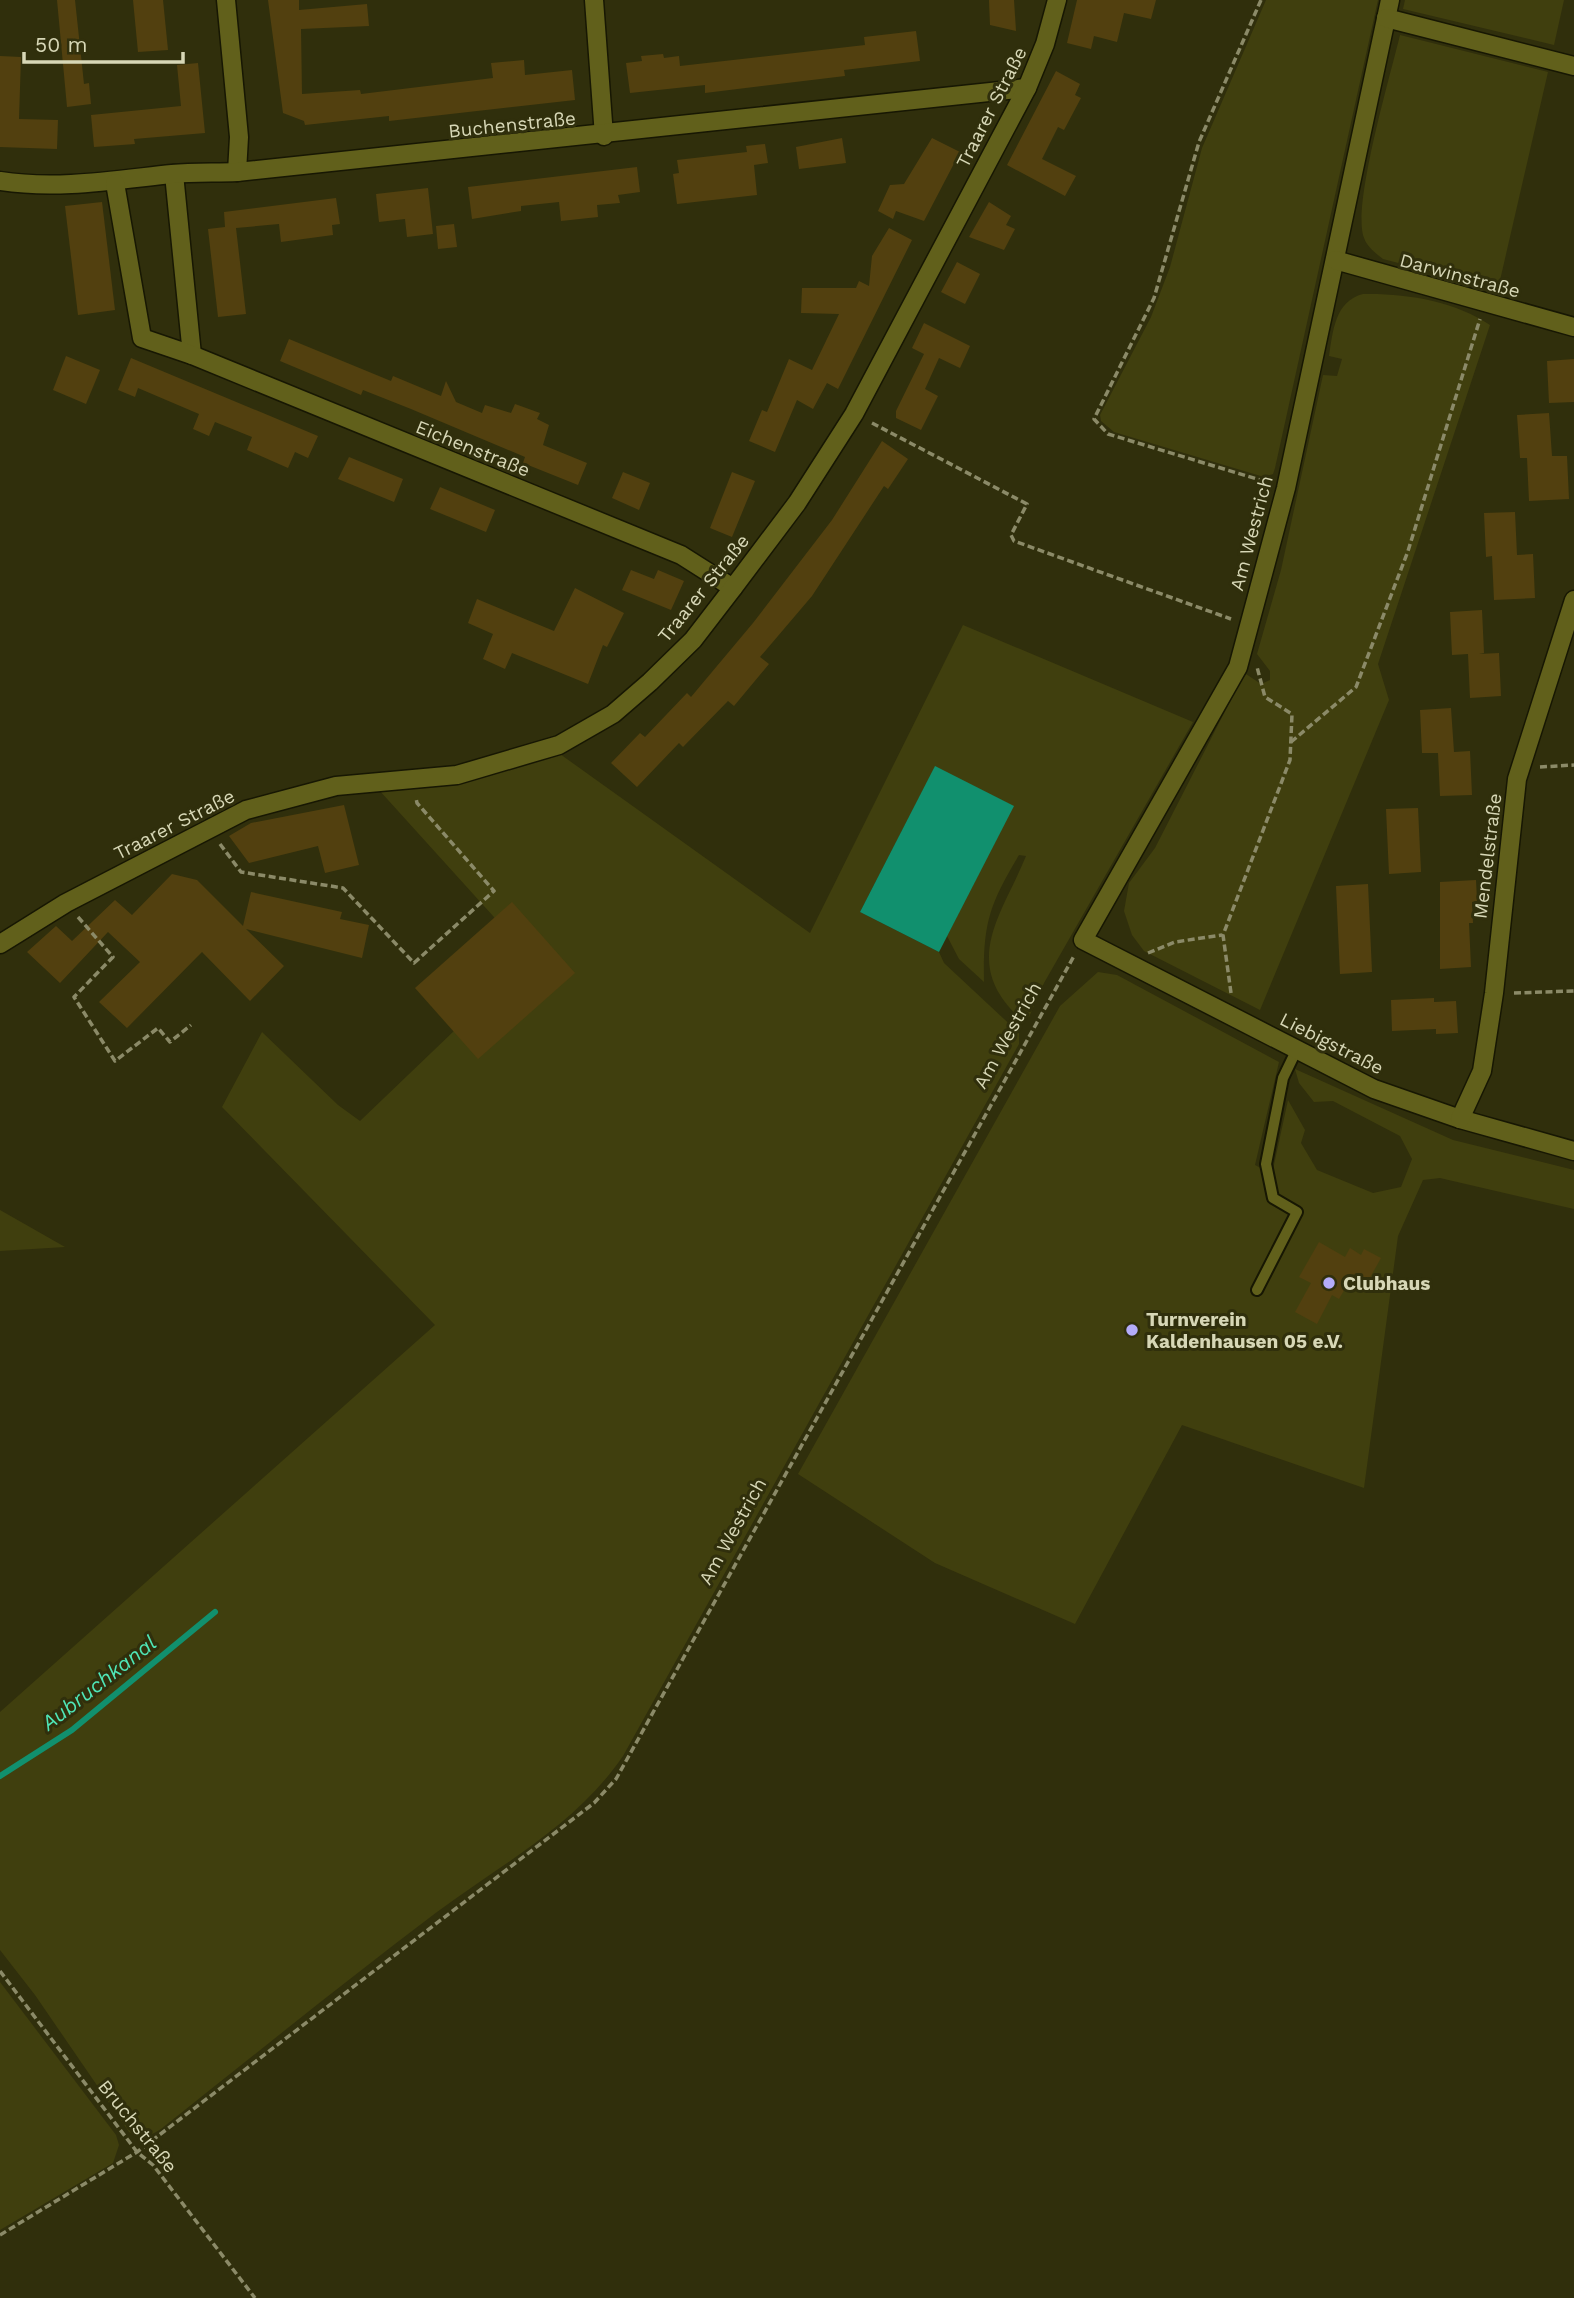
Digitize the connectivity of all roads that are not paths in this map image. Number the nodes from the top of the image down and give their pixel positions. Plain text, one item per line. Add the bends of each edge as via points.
1 (226, 0) edge
2 (594, 0) edge
3 (1057, 0) edge
4 (1390, 0) edge
5 (1386, 19) junction
6 (1574, 66) edge
7 (1027, 88) junction
8 (604, 136) junction
9 (237, 173) junction
10 (174, 174) junction
11 (0, 181) edge
12 (115, 183) junction
13 (1335, 260) junction
14 (1574, 327) edge
15 (192, 355) junction
16 (733, 588) junction
17 (1574, 600) edge
18 (1083, 940) joint
19 (0, 944) edge
20 (1297, 1049) junction
21 (1460, 1119) junction
22 (1574, 1151) edge
23 (1257, 1290) dead end

1 - 9 street via 239,138
2 - 8 street
3 - 7 street, Traarer Straße
4 - 5 street, Am Westrich
5 - 6 street
5 - 13 street, Am Westrich
7 - 8 street, Buchenstraße
7 - 16 street, Traarer Straße via 854,414 797,503
8 - 9 street, Buchenstraße
9 - 10 street, Buchenstraße
10 - 12 street, Buchenstraße
10 - 15 street
11 - 12 street, Buchenstraße via 25,185
12 - 15 street, Eichenstraße via 142,338
13 - 14 street, Darwinstraße
13 - 18 street, Am Westrich via 1286,488 1238,667
15 - 16 street, Eichenstraße via 681,555
16 - 19 street, Traarer Straße via 693,640 650,682 612,714 559,745 457,775 336,786 246,810 66,903
17 - 21 street, Mendelstraße via 1521,768 1482,1071
18 - 20 street, Liebigstraße
20 - 21 street, Liebigstraße via 1374,1089
20 - 23 lane via 1283,1078 1266,1164 1273,1198 1297,1212
21 - 22 street, Liebigstraße

